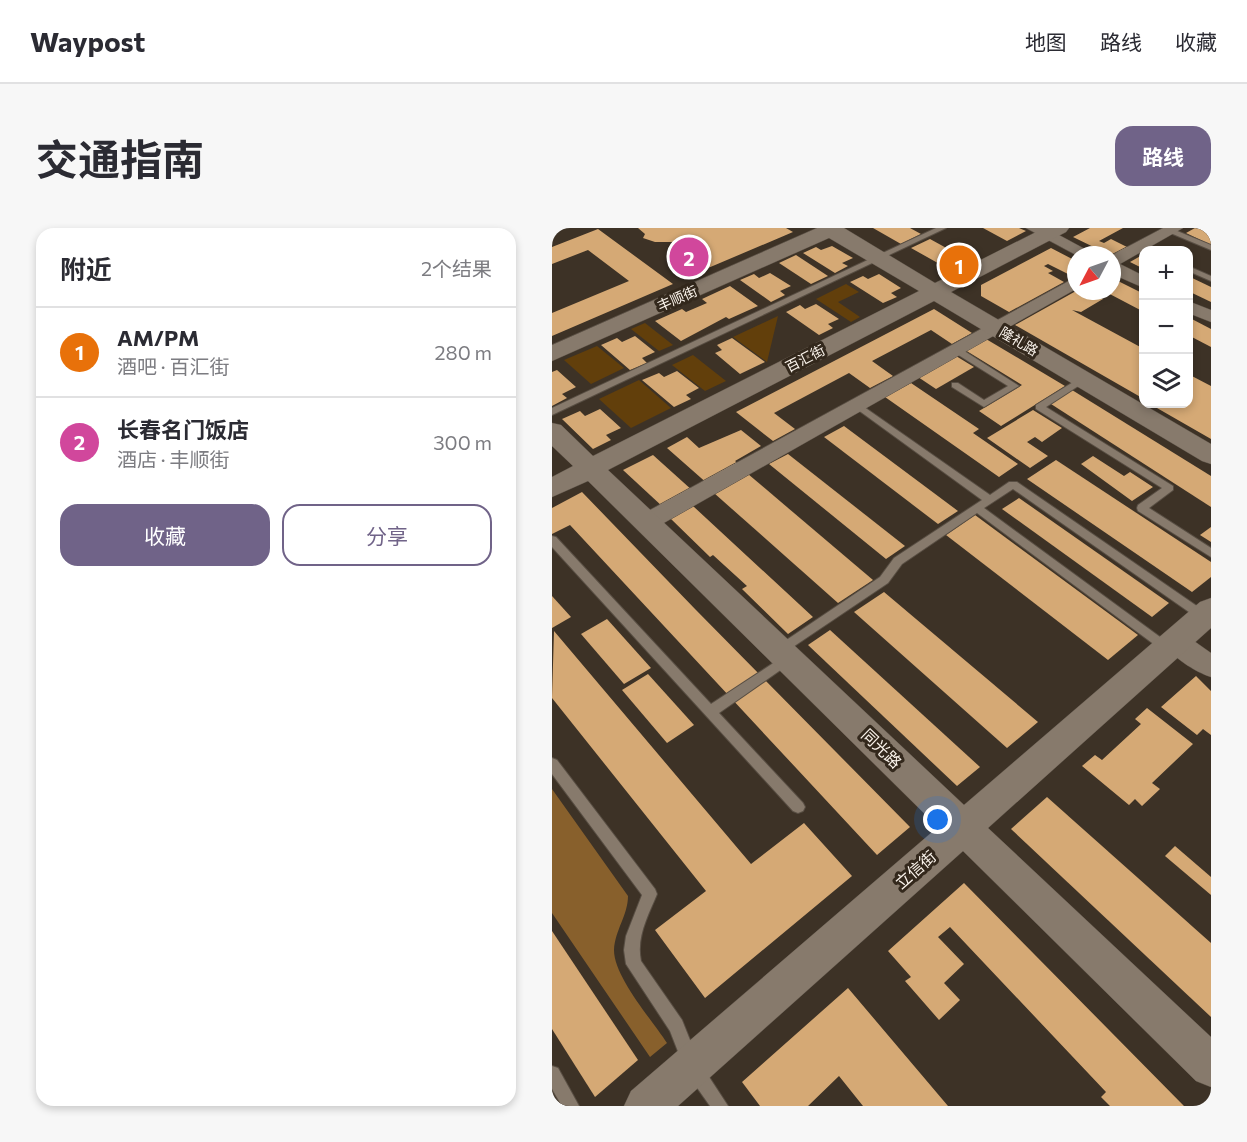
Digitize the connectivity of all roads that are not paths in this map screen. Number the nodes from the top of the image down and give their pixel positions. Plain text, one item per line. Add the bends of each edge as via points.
1 (942, 228) edge
2 (831, 229) edge
3 (1173, 229) edge
4 (1047, 230) edge
5 (1073, 246) edge
6 (1151, 246) edge
7 (1211, 248) edge
8 (1139, 252) edge
9 (878, 258) junction
10 (1121, 258) edge
11 (1193, 270) edge
12 (1121, 272) edge
13 (1211, 279) edge
14 (1139, 281) edge
15 (1067, 287) edge
16 (935, 292) junction
17 (1193, 309) edge
18 (1211, 318) edge
19 (994, 327) junction
20 (955, 349) junction
21 (552, 354) edge
22 (1083, 379) junction
23 (955, 385) dead end
24 (857, 405) junction
25 (552, 412) edge
26 (552, 431) edge
27 (1211, 455) edge
28 (590, 468) junction
29 (552, 488) edge
30 (990, 500) junction
31 (977, 508) junction
32 (647, 522) junction
33 (552, 540) edge
34 (1211, 553) edge
35 (1207, 613) edge
36 (1171, 644) junction
37 (784, 654) junction
38 (1211, 667) edge
39 (710, 712) junction
40 (552, 764) edge
41 (798, 807) dead end
42 (963, 827) junction
43 (692, 1066) junction
44 (1211, 1066) edge
45 (552, 1074) edge
46 (571, 1106) edge
47 (646, 1106) edge
48 (720, 1106) edge

1 - 9 lane
2 - 9 street, 隆礼路
2 - 21 street, 丰顺街
3 - 6 street
3 - 7 lane
4 - 5 street
4 - 16 street, 百汇街
8 - 10 street
9 - 16 street, 隆礼路
9 - 25 lane
11 - 13 lane
12 - 14 street
15 - 19 street
16 - 19 street, 隆礼路
16 - 28 street, 百汇街
17 - 18 street
19 - 20 street
19 - 22 street, 隆礼路
20 - 23 lane via 1014,386 984,404
20 - 24 street
22 - 27 street, 隆礼路
22 - 34 lane via 1039,407 1169,488 1142,508
24 - 30 lane
24 - 32 street
26 - 28 street, 同光路
28 - 29 street, 百汇街
28 - 32 street, 同光路
30 - 31 lane
30 - 35 lane via 1013,484
31 - 36 lane
31 - 37 lane via 898,561 884,580
32 - 37 street, 同光路
33 - 39 lane
35 - 36 street, 立信街
36 - 38 street
36 - 42 street, 立信街
37 - 39 lane
37 - 42 street, 同光路
39 - 41 lane
40 - 43 lane via 650,894 633,936 634,964 676,1026
42 - 43 street, 立信街
42 - 44 street, 同光路
43 - 47 street, 立信街
43 - 48 lane
45 - 46 lane

